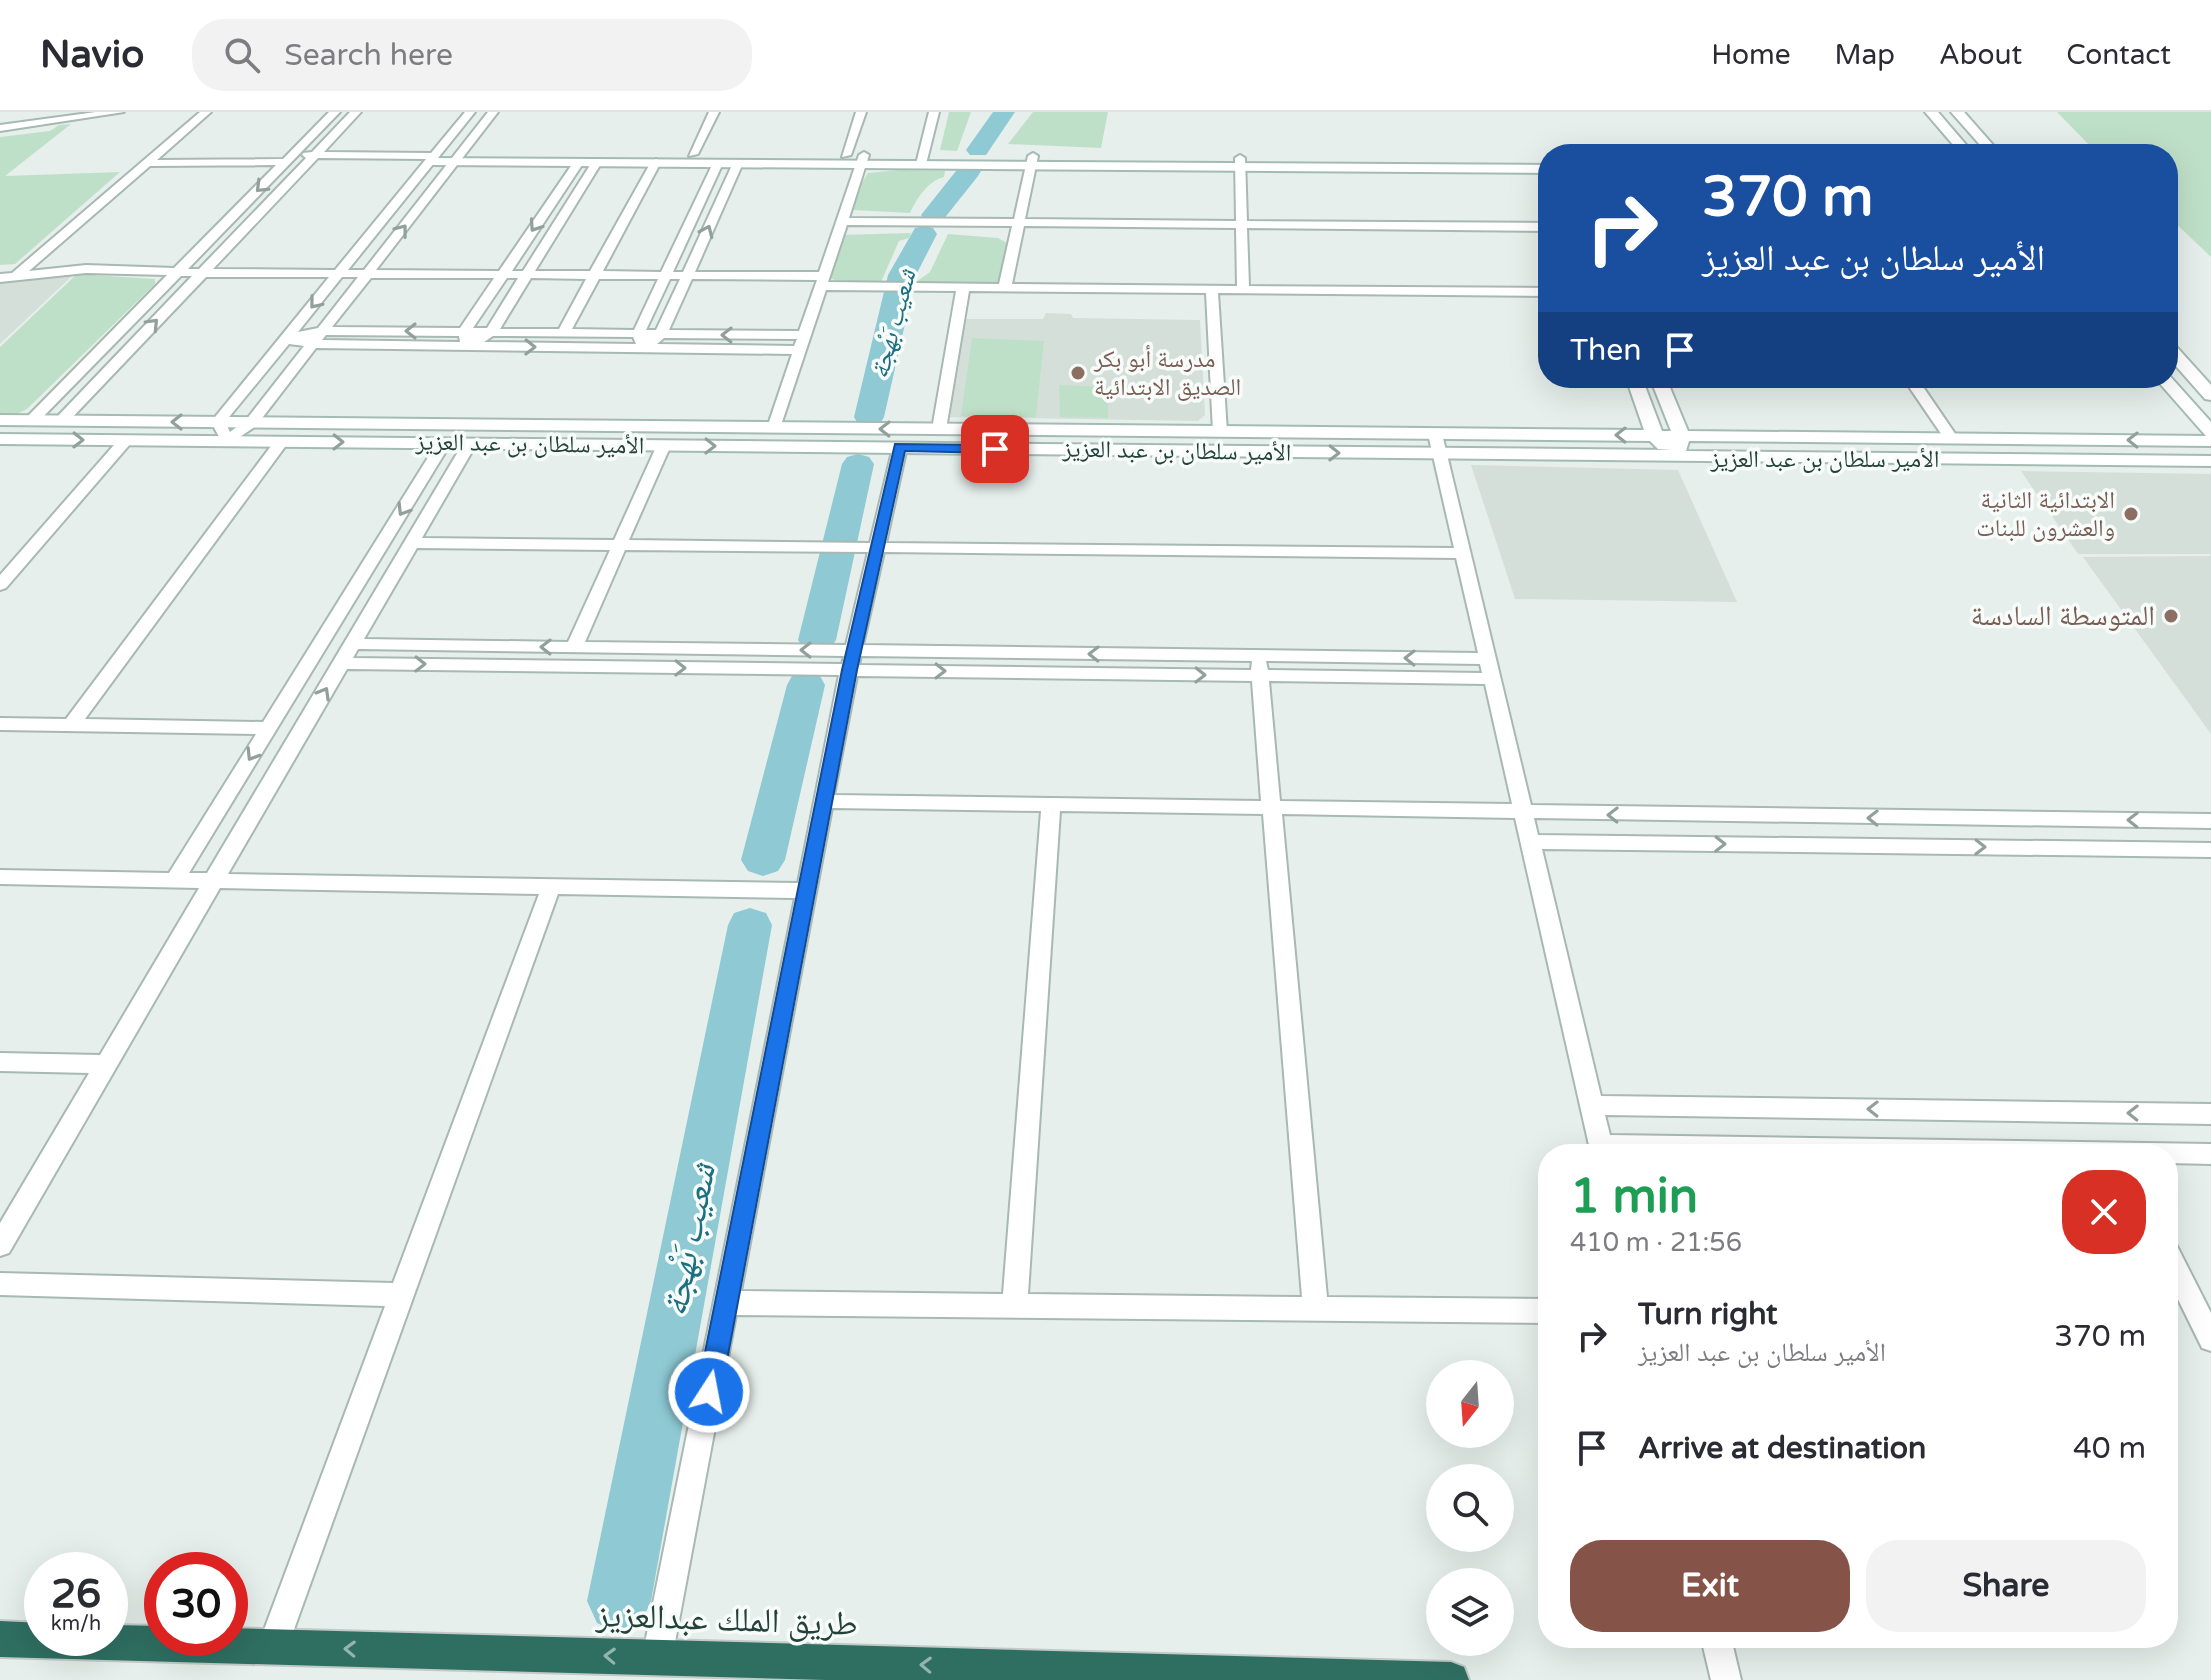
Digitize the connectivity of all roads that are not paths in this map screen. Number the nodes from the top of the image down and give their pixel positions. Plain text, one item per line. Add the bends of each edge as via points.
1 (72, 112) edge
2 (119, 112) edge
3 (206, 112) edge
4 (335, 112) edge
5 (356, 112) edge
6 (470, 112) edge
7 (493, 112) edge
8 (714, 112) edge
9 (861, 112) edge
10 (934, 112) edge
11 (1931, 112) edge
12 (1957, 112) edge
13 (0, 122) edge
14 (0, 128) edge
15 (1959, 144) edge
16 (1986, 144) edge
17 (693, 154) junction
18 (315, 155) junction
19 (846, 155) junction
20 (434, 156) junction
21 (458, 157) junction
22 (289, 159) junction
23 (863, 160) junction
24 (922, 160) junction
25 (1538, 160) edge
26 (1032, 161) junction
27 (579, 162) junction
28 (597, 162) junction
29 (656, 162) junction
30 (1240, 162) junction
31 (147, 163) junction
32 (718, 163) junction
33 (738, 163) junction
34 (1538, 169) edge
35 (843, 221) junction
36 (1019, 222) junction
37 (1242, 224) junction
38 (1538, 227) edge
39 (177, 272) junction
40 (340, 272) junction
41 (369, 272) junction
42 (202, 273) junction
43 (504, 273) junction
44 (528, 273) junction
45 (595, 274) junction
46 (665, 274) junction
47 (688, 274) junction
48 (15, 277) junction
49 (0, 278) edge
50 (823, 281) junction
51 (963, 287) junction
52 (1005, 287) junction
53 (1212, 289) junction
54 (1243, 289) junction
55 (1538, 292) edge
56 (323, 331) junction
57 (464, 332) junction
58 (491, 332) junction
59 (563, 333) junction
60 (638, 334) junction
61 (661, 334) junction
62 (805, 335) junction
63 (285, 339) junction
64 (312, 344) junction
65 (468, 346) junction
66 (645, 348) junction
67 (800, 350) junction
68 (2178, 358) edge
69 (1638, 388) edge
70 (1662, 388) edge
71 (1917, 388) edge
72 (2172, 388) edge
73 (2211, 395) edge
74 (0, 420) edge
75 (31, 421) junction
76 (61, 421) junction
77 (218, 422) junction
78 (251, 423) junction
79 (774, 428) junction
80 (939, 429) junction
81 (1220, 432) junction
82 (2211, 432) edge
83 (1435, 434) junction
84 (1655, 436) junction
85 (1682, 436) junction
86 (1951, 438) junction
87 (0, 439) edge
88 (126, 440) junction
89 (228, 441) junction
90 (282, 441) junction
91 (2211, 441) edge
92 (444, 443) junction
93 (470, 443) junction
94 (664, 445) junction
95 (900, 447) junction
96 (1440, 455) junction
97 (1677, 458) junction
98 (2211, 461) edge
99 (412, 543) junction
100 (620, 545) junction
101 (868, 547) junction
102 (1463, 553) junction
103 (0, 585) edge
104 (353, 644) junction
105 (574, 647) junction
106 (1488, 659) junction
107 (852, 660) junction
108 (342, 663) junction
109 (1259, 666) junction
110 (1492, 679) junction
111 (0, 724) edge
112 (71, 725) junction
113 (268, 728) junction
114 (824, 801) junction
115 (1051, 805) junction
116 (1272, 809) junction
117 (1524, 814) junction
118 (2211, 821) edge
119 (1530, 842) junction
120 (2211, 850) edge
121 (0, 877) edge
122 (175, 880) junction
123 (215, 881) junction
124 (551, 887) junction
125 (807, 891) junction
126 (0, 1062) edge
127 (108, 1064) junction
128 (1592, 1105) junction
129 (2211, 1114) edge
130 (1601, 1144) edge
131 (2178, 1154) edge
132 (2211, 1154) edge
133 (0, 1245) edge
134 (2178, 1274) edge
135 (0, 1284) edge
136 (401, 1295) junction
137 (726, 1303) junction
138 (1015, 1306) junction
139 (1315, 1308) junction
140 (1538, 1311) edge
141 (2211, 1339) edge
142 (0, 1639) edge
143 (273, 1646) junction
144 (1718, 1648) edge
145 (657, 1658) junction
146 (1451, 1680) edge
147 (1726, 1680) edge

1 - 13 street
2 - 14 street
3 - 31 street
4 - 22 street
5 - 18 street
6 - 20 street
7 - 21 street
8 - 17 street
9 - 19 street
10 - 24 street
11 - 15 street
12 - 16 street
17 - 19 street
17 - 21 street
18 - 20 street
18 - 22 street
18 - 42 street
19 - 23 street
20 - 21 street
20 - 40 street
21 - 27 street
41 -> 21 street
22 - 31 street
22 -> 39 street
23 - 24 street
23 - 33 street
23 - 35 street
24 - 26 street
25 - 30 street
26 - 30 street
26 - 36 street
27 - 28 street
27 -> 43 street
28 - 29 street
28 - 44 street
29 - 32 street
29 - 45 street
30 - 34 street
30 - 37 street
31 - 48 street
32 - 33 street
32 - 46 street
47 -> 33 street
35 - 36 street
35 - 50 street
36 - 37 street
36 - 52 street
37 - 38 street
37 - 54 street
39 - 42 street
39 - 48 street via 86,269
39 - 75 street
40 - 41 street
40 - 42 street
40 -> 63 street
41 - 43 street
41 - 56 street
76 -> 42 street
43 - 44 street
43 - 57 street
44 - 45 street
44 - 58 street
45 - 46 street
45 - 59 street
46 - 47 street
46 - 60 street
47 - 50 street
47 - 61 street
48 - 49 street
50 - 51 street
50 - 62 street
51 - 52 street
51 - 80 street
52 - 53 street
53 - 54 street
53 - 81 street
54 - 55 street
57 -> 56 street
56 - 63 street
56 - 64 street
57 - 58 street
57 - 65 street
58 - 59 street
58 - 65 street
59 - 60 street
60 - 61 street
60 - 66 street
62 -> 61 street
61 - 66 street
62 - 67 street
63 - 64 street
63 - 77 street
64 - 65 street
64 - 78 street
65 -> 66 street
66 - 67 street
67 - 79 street
68 - 73 street
69 - 84 street
70 - 85 street
71 - 86 street
72 - 82 street
74 - 75 street, الأمير سلطان بن عبد العزيز
75 - 76 street, الأمير سلطان بن عبد العزيز
77 -> 76 street, الأمير سلطان بن عبد العزيز
77 - 78 street, الأمير سلطان بن عبد العزيز
77 - 89 street
78 - 79 street, الأمير سلطان بن عبد العزيز
78 - 89 street
80 -> 79 street, الأمير سلطان بن عبد العزيز
80 - 81 street, الأمير سلطان بن عبد العزيز
81 - 83 street, الأمير سلطان بن عبد العزيز
84 -> 83 street, الأمير سلطان بن عبد العزيز
83 - 96 street
84 - 85 street, الأمير سلطان بن عبد العزيز
84 - 97 street
85 - 86 street, الأمير سلطان بن عبد العزيز
85 - 97 street
91 -> 86 street, الأمير سلطان بن عبد العزيز
87 -> 88 street, الأمير سلطان بن عبد العزيز
88 - 89 street, الأمير سلطان بن عبد العزيز
88 - 103 street
89 - 90 street, الأمير سلطان بن عبد العزيز
90 -> 92 street, الأمير سلطان بن عبد العزيز
90 - 112 street
92 - 93 street, الأمير سلطان بن عبد العزيز
92 -> 113 street
93 - 94 street, الأمير سلطان بن عبد العزيز
93 - 99 street
94 -> 95 street, الأمير سلطان بن عبد العزيز
94 - 100 street
95 -> 96 street, الأمير سلطان بن عبد العزيز
95 - 101 street
96 - 97 street, الأمير سلطان بن عبد العزيز
96 - 102 street
97 - 98 street, الأمير سلطان بن عبد العزيز
99 - 100 street
99 - 104 street
100 - 101 street
100 - 105 street
101 - 102 street
101 - 107 street
102 - 106 street
105 -> 104 street
104 - 108 street
107 -> 105 street
106 -> 109 street
106 - 110 street
108 -> 107 street
107 - 109 street
107 - 114 street
123 -> 108 street
109 - 110 street
109 - 116 street
110 - 117 street
111 - 112 street
112 - 113 street
113 -> 122 street
114 - 115 street
114 - 125 street
115 - 116 street
115 - 138 street
116 - 117 street
116 - 139 street
118 -> 117 street
117 - 119 street
119 -> 120 street
119 - 128 street
121 - 122 street
122 - 123 street
123 - 124 street
123 - 127 street
124 - 125 street
124 - 136 street
125 - 137 street
126 - 127 street
127 - 133 street
129 -> 128 street
128 - 130 street
131 - 132 street
134 - 141 street
135 - 136 street
136 - 143 street
137 - 138 street
137 - 145 street
138 - 139 street
139 - 140 street
142 - 143 highway, طريق الملك عبدالعزيز
145 -> 143 highway, طريق الملك عبدالعزيز
144 - 147 street
146 -> 145 highway, طريق الملك عبدالعزيز

